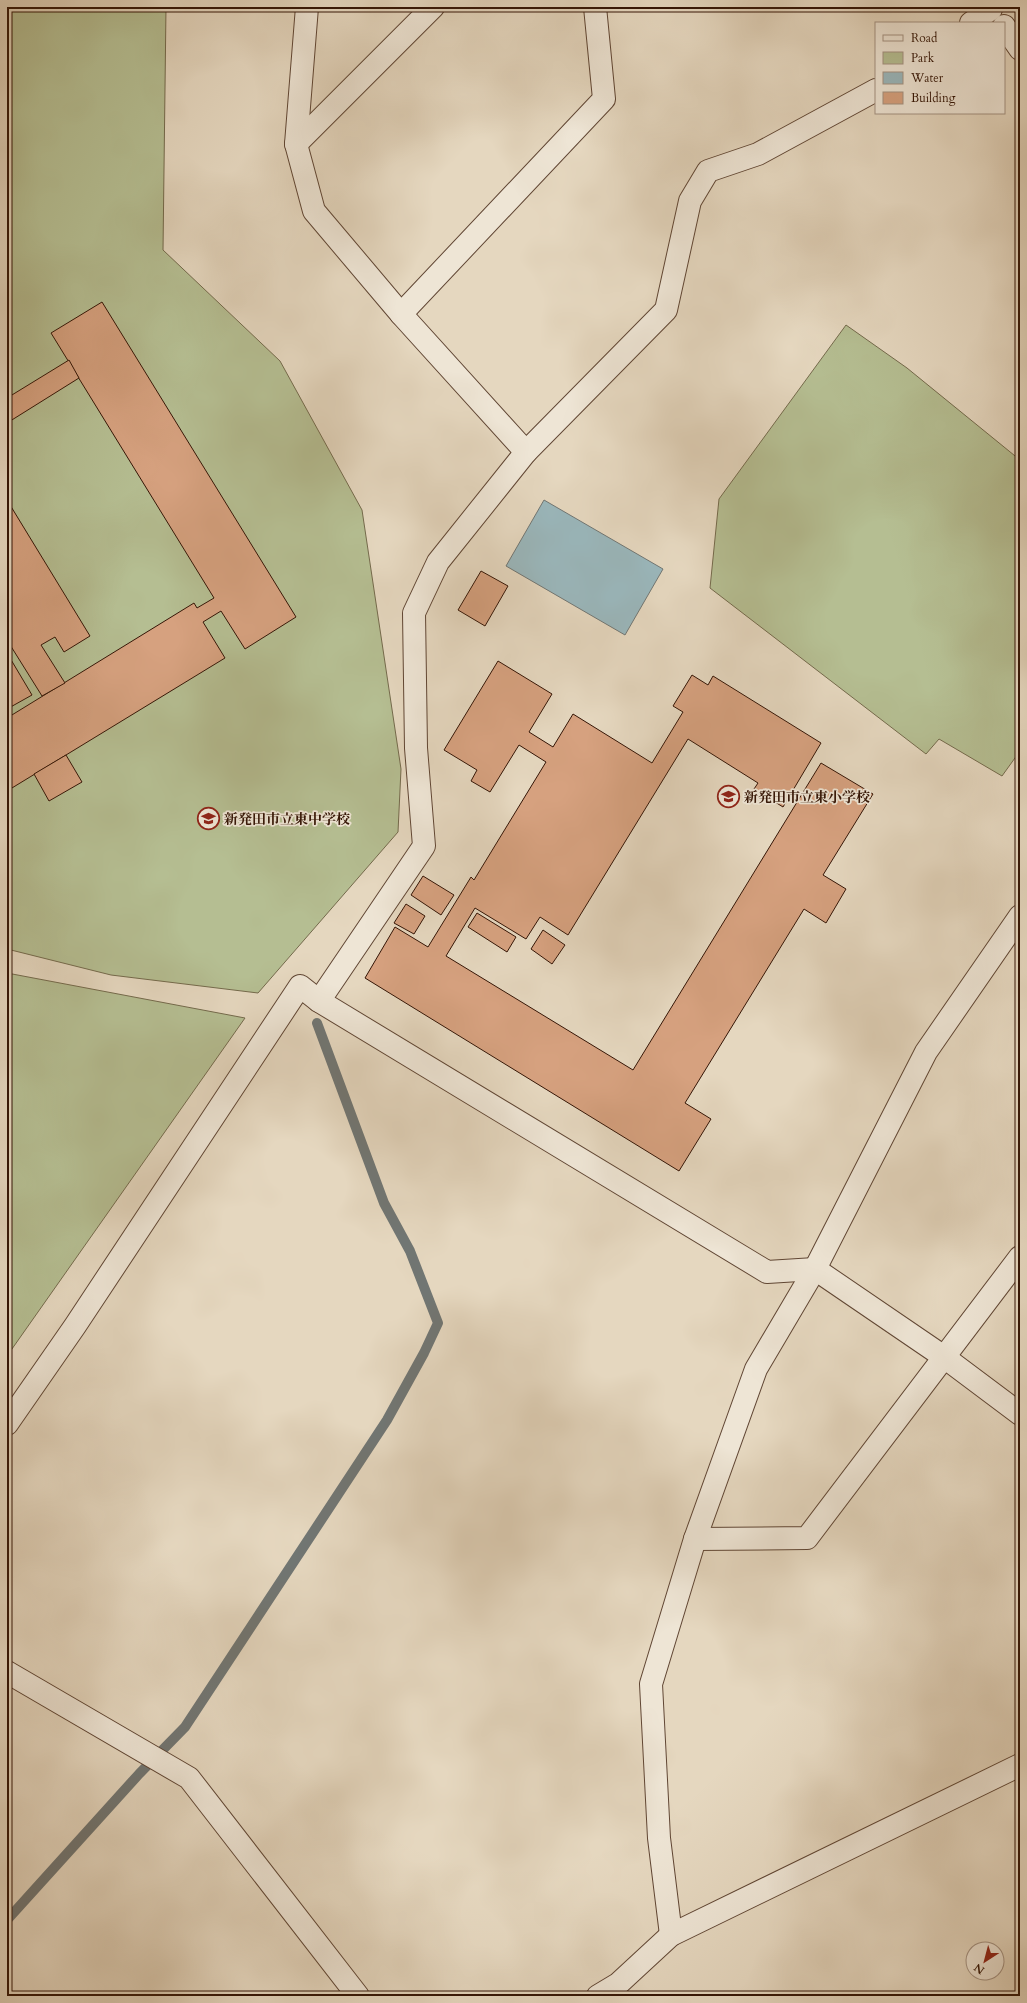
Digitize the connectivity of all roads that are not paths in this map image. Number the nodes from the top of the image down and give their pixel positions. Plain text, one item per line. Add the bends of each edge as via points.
1 (307, 7) edge
2 (433, 7) edge
3 (595, 7) edge
4 (994, 13) edge
5 (973, 22) edge
6 (1005, 27) edge
7 (1020, 49) edge
8 (875, 91) edge
9 (296, 144) junction
10 (401, 314) junction
11 (526, 452) junction
12 (1020, 916) edge
13 (318, 1001) junction
14 (1020, 1257) edge
15 (816, 1269) junction
16 (944, 1357) junction
17 (1020, 1414) edge
18 (7, 1424) edge
19 (695, 1539) junction
20 (7, 1672) edge
21 (1020, 1765) edge
22 (671, 1935) junction
23 (621, 1990) edge
24 (358, 1996) edge
25 (598, 1996) edge

1 - 9 street
2 - 9 street
3 - 10 street via 604,98
4 - 5 street
6 - 7 street
8 - 11 street via 758,154 708,171 690,201 666,310
9 - 10 street via 314,211
10 - 11 street
11 - 13 street via 438,562 414,612 416,748 424,846
12 - 15 street via 926,1052
13 - 15 street via 767,1272
13 - 18 street via 300,986 75,1326
14 - 16 street
15 - 16 street
15 - 19 street via 756,1370
16 - 17 street
16 - 19 street via 807,1538
19 - 22 street via 651,1684 659,1838
20 - 24 street via 189,1778
21 - 22 street
22 - 23 street
23 - 25 street

